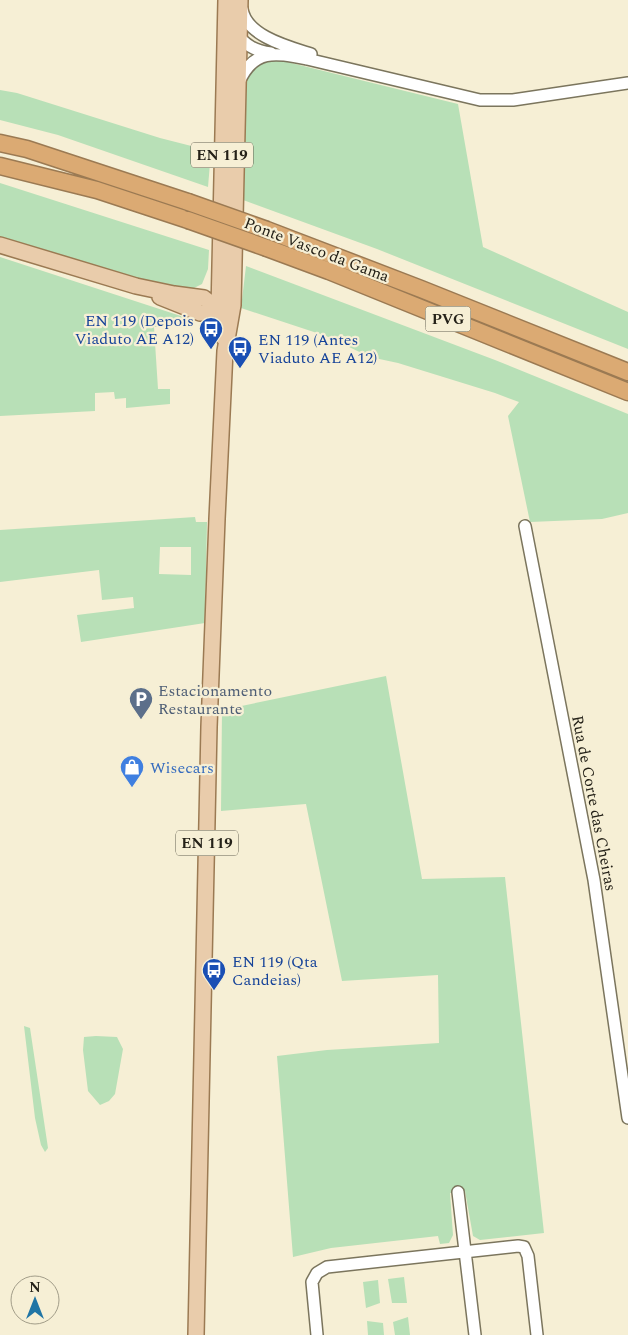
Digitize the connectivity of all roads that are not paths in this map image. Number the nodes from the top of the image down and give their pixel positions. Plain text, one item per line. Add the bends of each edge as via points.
1 (226, 0) edge
2 (232, 0) edge
3 (240, 0) edge
4 (240, 38) junction
5 (270, 39) junction
6 (279, 54) junction
7 (224, 60) junction
8 (367, 73) junction
9 (628, 83) edge
10 (237, 85) junction
11 (0, 142) edge
12 (0, 166) edge
13 (0, 245) edge
14 (220, 256) junction
15 (136, 286) junction
16 (182, 295) junction
17 (226, 310) junction
18 (628, 372) edge
19 (628, 392) edge
20 (525, 526) dead end
21 (628, 1118) edge
22 (458, 1192) dead end
23 (465, 1251) junction
24 (196, 1335) edge
25 (317, 1335) edge
26 (474, 1335) edge
27 (537, 1335) edge

1 - 7 main road, EN 119
2 - 4 street via 233,28
3 - 4 main road, EN 119
3 - 5 street via 245,19 254,30
4 - 5 street via 252,33
4 - 6 street via 257,50
4 - 7 street via 228,50
4 - 10 main road, EN 119
5 - 8 street
6 - 8 street
6 - 10 street via 252,62
7 - 14 main road, EN 119
8 - 9 street via 464,97 495,101
10 - 17 main road, EN 119
11 - 18 highway, Ponte Vasco da Gama / PVG, bridge via 267,230
12 - 19 highway, Ponte Vasco da Gama / PVG, bridge via 97,190 267,248
13 - 15 main road
14 - 16 main road via 215,276 208,286 197,293
14 - 17 main road, EN 119
15 - 16 main road
15 - 17 main road via 200,313
16 - 17 main road via 204,298
17 - 24 main road, EN 119 via 209,727
20 - 21 street, Rua de Corte das Cheiras via 594,880
22 - 23 street
23 - 25 street via 326,1266 312,1282
23 - 26 street
23 - 27 street via 524,1247 528,1256

